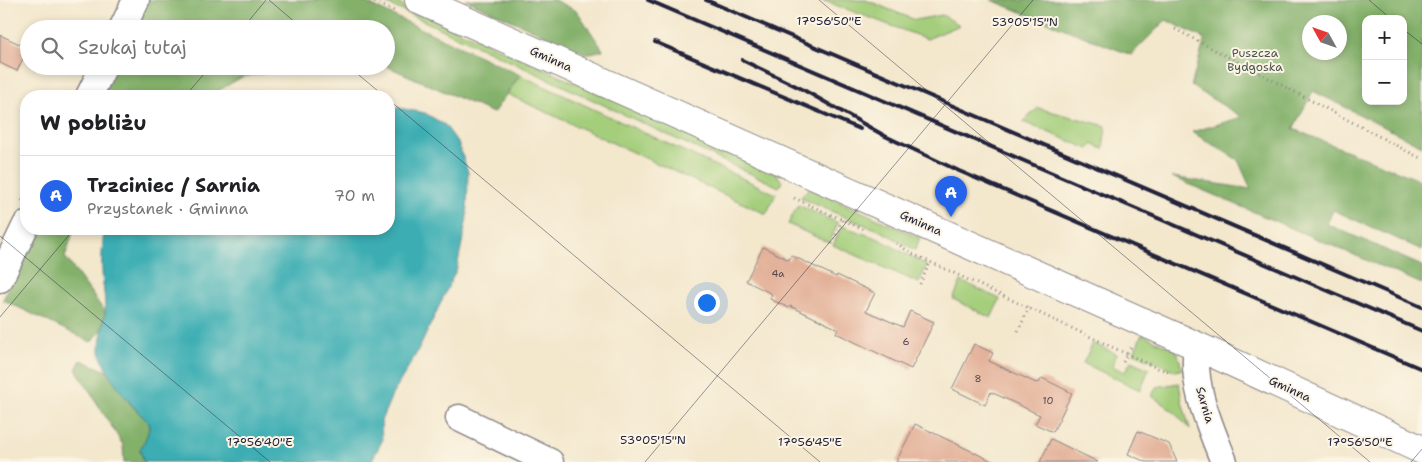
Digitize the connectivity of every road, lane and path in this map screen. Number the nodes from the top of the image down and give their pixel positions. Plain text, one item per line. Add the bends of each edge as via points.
1 (136, 0) edge
2 (419, 0) edge
3 (126, 20) edge
4 (1175, 29) dead end
5 (100, 75) edge
6 (92, 90) edge
7 (1422, 159) edge
8 (842, 220) dead end
9 (21, 235) edge
10 (832, 244) dead end
11 (930, 262) dead end
12 (0, 279) edge
13 (920, 284) dead end
14 (1028, 308) dead end
15 (1018, 331) dead end
16 (1198, 346) junction
17 (459, 418) dead end
18 (1422, 450) edge
19 (550, 462) edge
20 (1224, 462) edge

1 - 3 street
2 - 16 street, Gminna
4 - 7 path
5 - 6 street
8 - 10 path
9 - 12 street
11 - 13 path
14 - 15 path
16 - 18 street, Gminna
16 - 20 street, Sarnia via 1196,374 1201,401
17 - 19 street

